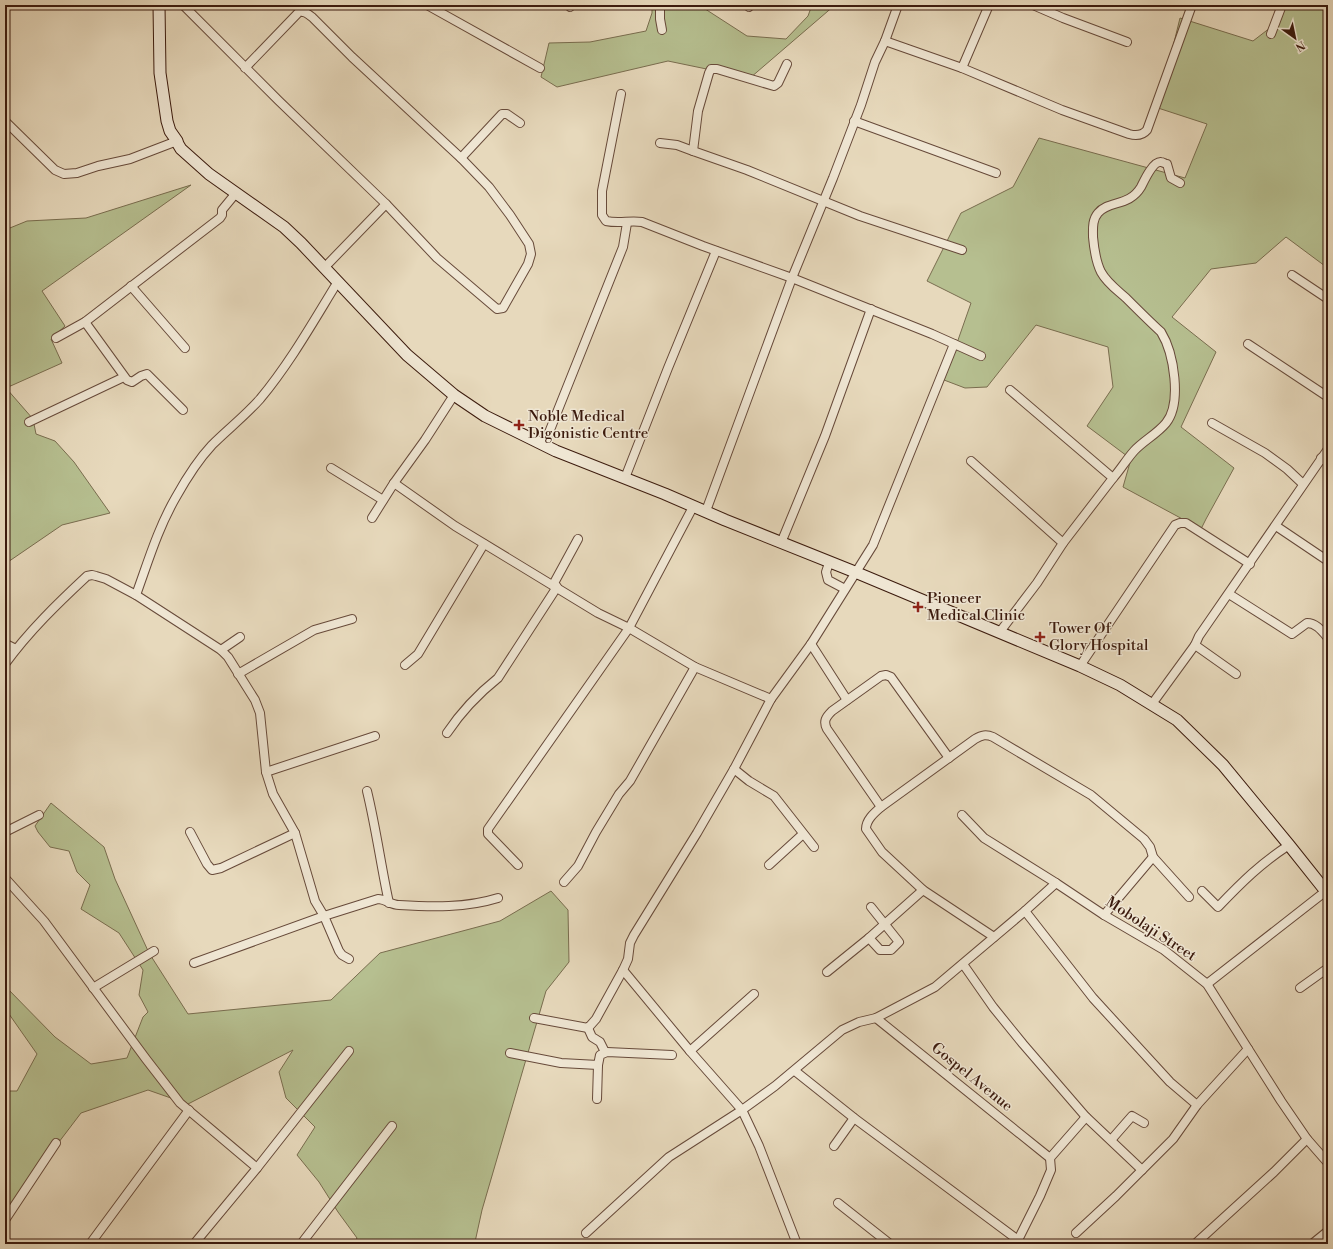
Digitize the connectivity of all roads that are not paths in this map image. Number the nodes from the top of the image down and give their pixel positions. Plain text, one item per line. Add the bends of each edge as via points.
1 (158, 5) edge
2 (183, 5) edge
3 (427, 5) edge
4 (660, 5) edge
5 (898, 5) edge
6 (989, 5) edge
7 (1033, 5) edge
8 (1192, 5) edge
9 (1282, 5) edge
10 (662, 30) dead end
11 (1271, 34) dead end
12 (885, 41) junction
13 (1127, 42) dead end
14 (787, 64) dead end
15 (245, 68) junction
16 (540, 68) dead end
17 (962, 68) junction
18 (622, 94) dead end
19 (5, 121) edge
20 (854, 121) junction
21 (520, 123) dead end
22 (177, 140) junction
23 (660, 143) dead end
24 (693, 151) junction
25 (461, 158) junction
26 (996, 173) dead end
27 (1180, 183) dead end
28 (236, 193) junction
29 (823, 202) junction
30 (386, 204) junction
31 (627, 222) junction
32 (962, 250) dead end
33 (716, 251) junction
34 (324, 268) junction
35 (1292, 275) dead end
36 (792, 278) junction
37 (337, 283) junction
38 (131, 286) junction
39 (1328, 299) edge
40 (871, 309) junction
41 (85, 322) junction
42 (56, 338) dead end
43 (954, 344) junction
44 (1248, 344) dead end
45 (185, 348) dead end
46 (981, 356) dead end
47 (124, 377) junction
48 (1010, 390) dead end
49 (454, 395) junction
50 (1328, 397) edge
51 (183, 410) dead end
52 (29, 422) dead end
53 (1212, 423) dead end
54 (544, 445) junction
55 (1328, 449) edge
56 (1325, 460) edge
57 (971, 461) dead end
58 (331, 468) dead end
59 (625, 478) junction
60 (1113, 478) junction
61 (394, 483) junction
62 (1303, 484) junction
63 (383, 500) junction
64 (693, 507) junction
65 (706, 511) junction
66 (372, 518) dead end
67 (1276, 526) junction
68 (578, 539) dead end
69 (781, 543) junction
70 (1063, 543) junction
71 (484, 544) junction
72 (1328, 562) edge
73 (829, 563) junction
74 (1250, 564) junction
75 (855, 572) junction
76 (557, 587) junction
77 (845, 589) junction
78 (1230, 594) junction
79 (136, 595) junction
80 (352, 619) dead end
81 (629, 628) junction
82 (999, 633) junction
83 (240, 637) dead end
84 (1328, 638) edge
85 (811, 644) junction
86 (1195, 645) junction
87 (5, 646) edge
88 (16, 649) junction
89 (221, 650) junction
90 (5, 664) edge
91 (405, 665) dead end
92 (1080, 666) junction
93 (695, 667) junction
94 (238, 674) junction
95 (1236, 674) dead end
96 (771, 699) junction
97 (847, 700) junction
98 (1152, 704) junction
99 (447, 733) dead end
100 (375, 736) dead end
101 (949, 758) junction
102 (734, 769) junction
103 (266, 772) junction
104 (367, 791) dead end
105 (880, 807) junction
106 (39, 815) dead end
107 (962, 815) dead end
108 (5, 832) edge
109 (190, 832) dead end
110 (295, 833) junction
111 (804, 834) junction
112 (1289, 845) junction
113 (814, 847) dead end
114 (1153, 857) junction
115 (518, 864) dead end
116 (769, 865) dead end
117 (5, 878) edge
118 (564, 882) dead end
119 (1056, 883) junction
120 (923, 890) junction
121 (1202, 890) dead end
122 (1327, 893) edge
123 (1189, 897) dead end
124 (498, 898) dead end
125 (389, 903) junction
126 (872, 907) dead end
127 (1025, 911) junction
128 (1104, 915) junction
129 (324, 916) junction
130 (885, 924) junction
131 (994, 937) junction
132 (869, 938) junction
133 (154, 951) dead end
134 (349, 959) dead end
135 (194, 964) dead end
136 (963, 964) junction
137 (1328, 968) edge
138 (623, 970) junction
139 (827, 972) dead end
140 (1208, 984) junction
141 (93, 988) junction
142 (1300, 988) dead end
143 (754, 994) dead end
144 (534, 1018) dead end
145 (876, 1018) junction
146 (588, 1028) junction
147 (1248, 1049) junction
148 (349, 1051) dead end
149 (690, 1051) junction
150 (605, 1052) junction
151 (510, 1053) dead end
152 (672, 1055) dead end
153 (598, 1064) junction
154 (795, 1071) junction
155 (597, 1099) dead end
156 (1197, 1106) junction
157 (188, 1110) junction
158 (742, 1110) junction
159 (1086, 1117) junction
160 (854, 1118) junction
161 (1144, 1123) dead end
162 (392, 1126) dead end
163 (1307, 1139) junction
164 (1110, 1140) junction
165 (56, 1143) dead end
166 (834, 1146) dead end
167 (1050, 1158) junction
168 (1328, 1163) edge
169 (257, 1168) junction
170 (1142, 1170) junction
171 (838, 1203) dead end
172 (5, 1220) edge
173 (1328, 1231) edge
174 (586, 1233) dead end
175 (1076, 1233) dead end
176 (1015, 1242) edge
177 (90, 1244) edge
178 (194, 1244) edge
179 (301, 1244) edge
180 (797, 1244) edge
181 (890, 1244) edge
182 (1195, 1244) edge
183 (1312, 1244) edge

1 - 22 street via 160,73 167,121 170,131
2 - 15 street
3 - 16 street
4 - 10 street
5 - 12 street
6 - 17 street
7 - 13 street
8 - 17 street via 1147,130 1143,134 1129,134 1062,110
9 - 11 street
12 - 17 street
12 - 20 street
14 - 24 street via 774,86 717,68 711,70 698,111
15 - 25 street via 299,12 308,13
15 - 30 street
18 - 31 street via 602,191 601,208 606,221
19 - 22 street via 55,170 64,174 130,159
20 - 26 street
20 - 29 street
21 - 25 street via 507,114 502,114
22 - 28 street via 181,149 209,174
23 - 24 street via 677,145
24 - 29 street via 747,170
25 - 30 street via 489,186 529,244 531,251 528,264 502,308 497,309 437,258
27 - 60 street via 1171,178 1167,164 1158,162 1132,197 1103,209 1093,223 1094,244 1100,270 1106,281 1161,332 1174,373 1175,402 1171,415 1166,423 1134,451
28 - 34 street via 284,227
28 - 38 street via 222,210 220,218
29 - 32 street
29 - 36 street
30 - 34 street
31 - 33 street via 642,222
31 - 54 street via 622,247
33 - 36 street
33 - 59 street
34 - 37 street
35 - 39 street
36 - 40 street
36 - 65 street
37 - 49 street via 407,355
37 - 79 street via 272,383 243,417 200,459 163,522
38 - 41 street
38 - 45 street
40 - 43 street
40 - 69 street via 825,436
41 - 42 street
41 - 47 street
43 - 46 street
43 - 75 street via 873,545
44 - 50 street
47 - 51 street via 132,382 147,374
47 - 52 street
48 - 60 street
49 - 54 street via 485,416
49 - 61 street
53 - 62 street via 1265,453
54 - 59 street
55 - 56 street
56 - 62 street
57 - 70 street
58 - 63 street
59 - 64 street
60 - 70 street
61 - 63 street
61 - 71 street
62 - 67 street
63 - 66 street
64 - 65 street
64 - 81 street
65 - 69 street
67 - 72 street
67 - 74 street
68 - 76 street via 554,583
69 - 73 street
70 - 82 street via 1037,584
71 - 76 street
71 - 91 street via 418,654
73 - 75 street
73 - 77 street via 826,572 828,580
74 - 78 street
74 - 92 street via 1186,523 1175,525
75 - 77 street
75 - 82 street
76 - 81 street via 598,613
76 - 99 street via 498,678 459,715
77 - 85 street
78 - 84 street via 1292,634 1307,623 1312,623
78 - 86 street
79 - 88 street via 106,579 87,576 54,606
79 - 89 street
80 - 94 street via 314,630
81 - 93 street
81 - 115 street via 488,829 488,834
82 - 92 street
83 - 89 street
85 - 96 street
85 - 97 street
86 - 95 street
86 - 98 street
87 - 88 street
88 - 90 street
89 - 94 street
92 - 98 street
93 - 96 street
93 - 118 street via 630,781 619,794 578,866
94 - 103 street via 255,700 260,713
96 - 102 street
97 - 101 street via 881,676 889,675
97 - 105 street via 826,717 825,726
98 - 112 street via 1178,720 1192,733
100 - 103 street
101 - 105 street
101 - 114 street via 982,735 993,737 1090,795 1144,839
102 - 111 street via 749,782 774,796
102 - 138 street via 634,935
103 - 110 street via 274,794
104 - 125 street
105 - 120 street via 871,816 866,832 882,852
106 - 108 street
107 - 119 street, Mobolaji Street via 984,838
109 - 110 street via 212,870
110 - 129 street via 315,901
111 - 113 street
111 - 116 street
112 - 121 street via 1263,862 1218,907
112 - 122 street
114 - 123 street
114 - 128 street
117 - 141 street via 44,921
119 - 127 street
119 - 128 street, Mobolaji Street
120 - 130 street
120 - 131 street
122 - 140 street
124 - 125 street via 472,904 439,907
125 - 129 street via 378,899
126 - 130 street
127 - 131 street
127 - 156 street via 1093,998 1170,1082
128 - 140 street, Mobolaji Street via 1164,950
129 - 134 street via 339,951
129 - 135 street
130 - 132 street
130 - 132 street via 899,942 891,950 880,950
131 - 136 street
132 - 139 street
133 - 141 street
136 - 145 street via 935,987
136 - 159 street via 993,1007
137 - 142 street
138 - 146 street via 596,1020
138 - 149 street
140 - 147 street, Mobolaji Street
141 - 157 street via 180,1103
143 - 149 street
144 - 146 street
145 - 154 street via 842,1030
145 - 167 street, Gospel Avenue
146 - 150 street
147 - 156 street
147 - 163 street, Mobolaji Street
148 - 169 street
149 - 158 street
150 - 152 street
150 - 153 street via 600,1055
151 - 153 street via 561,1063
153 - 155 street
154 - 158 street
154 - 160 street
156 - 170 street via 1173,1139
157 - 169 street
157 - 177 street
158 - 174 street via 669,1158
158 - 180 street via 759,1146
159 - 164 street
159 - 167 street
160 - 166 street
160 - 176 street
161 - 164 street via 1132,1116
162 - 179 street
163 - 168 street, Mobolaji Street
163 - 182 street
164 - 170 street
165 - 172 street
167 - 176 street via 1051,1170
169 - 178 street
170 - 175 street
171 - 181 street
173 - 183 street

